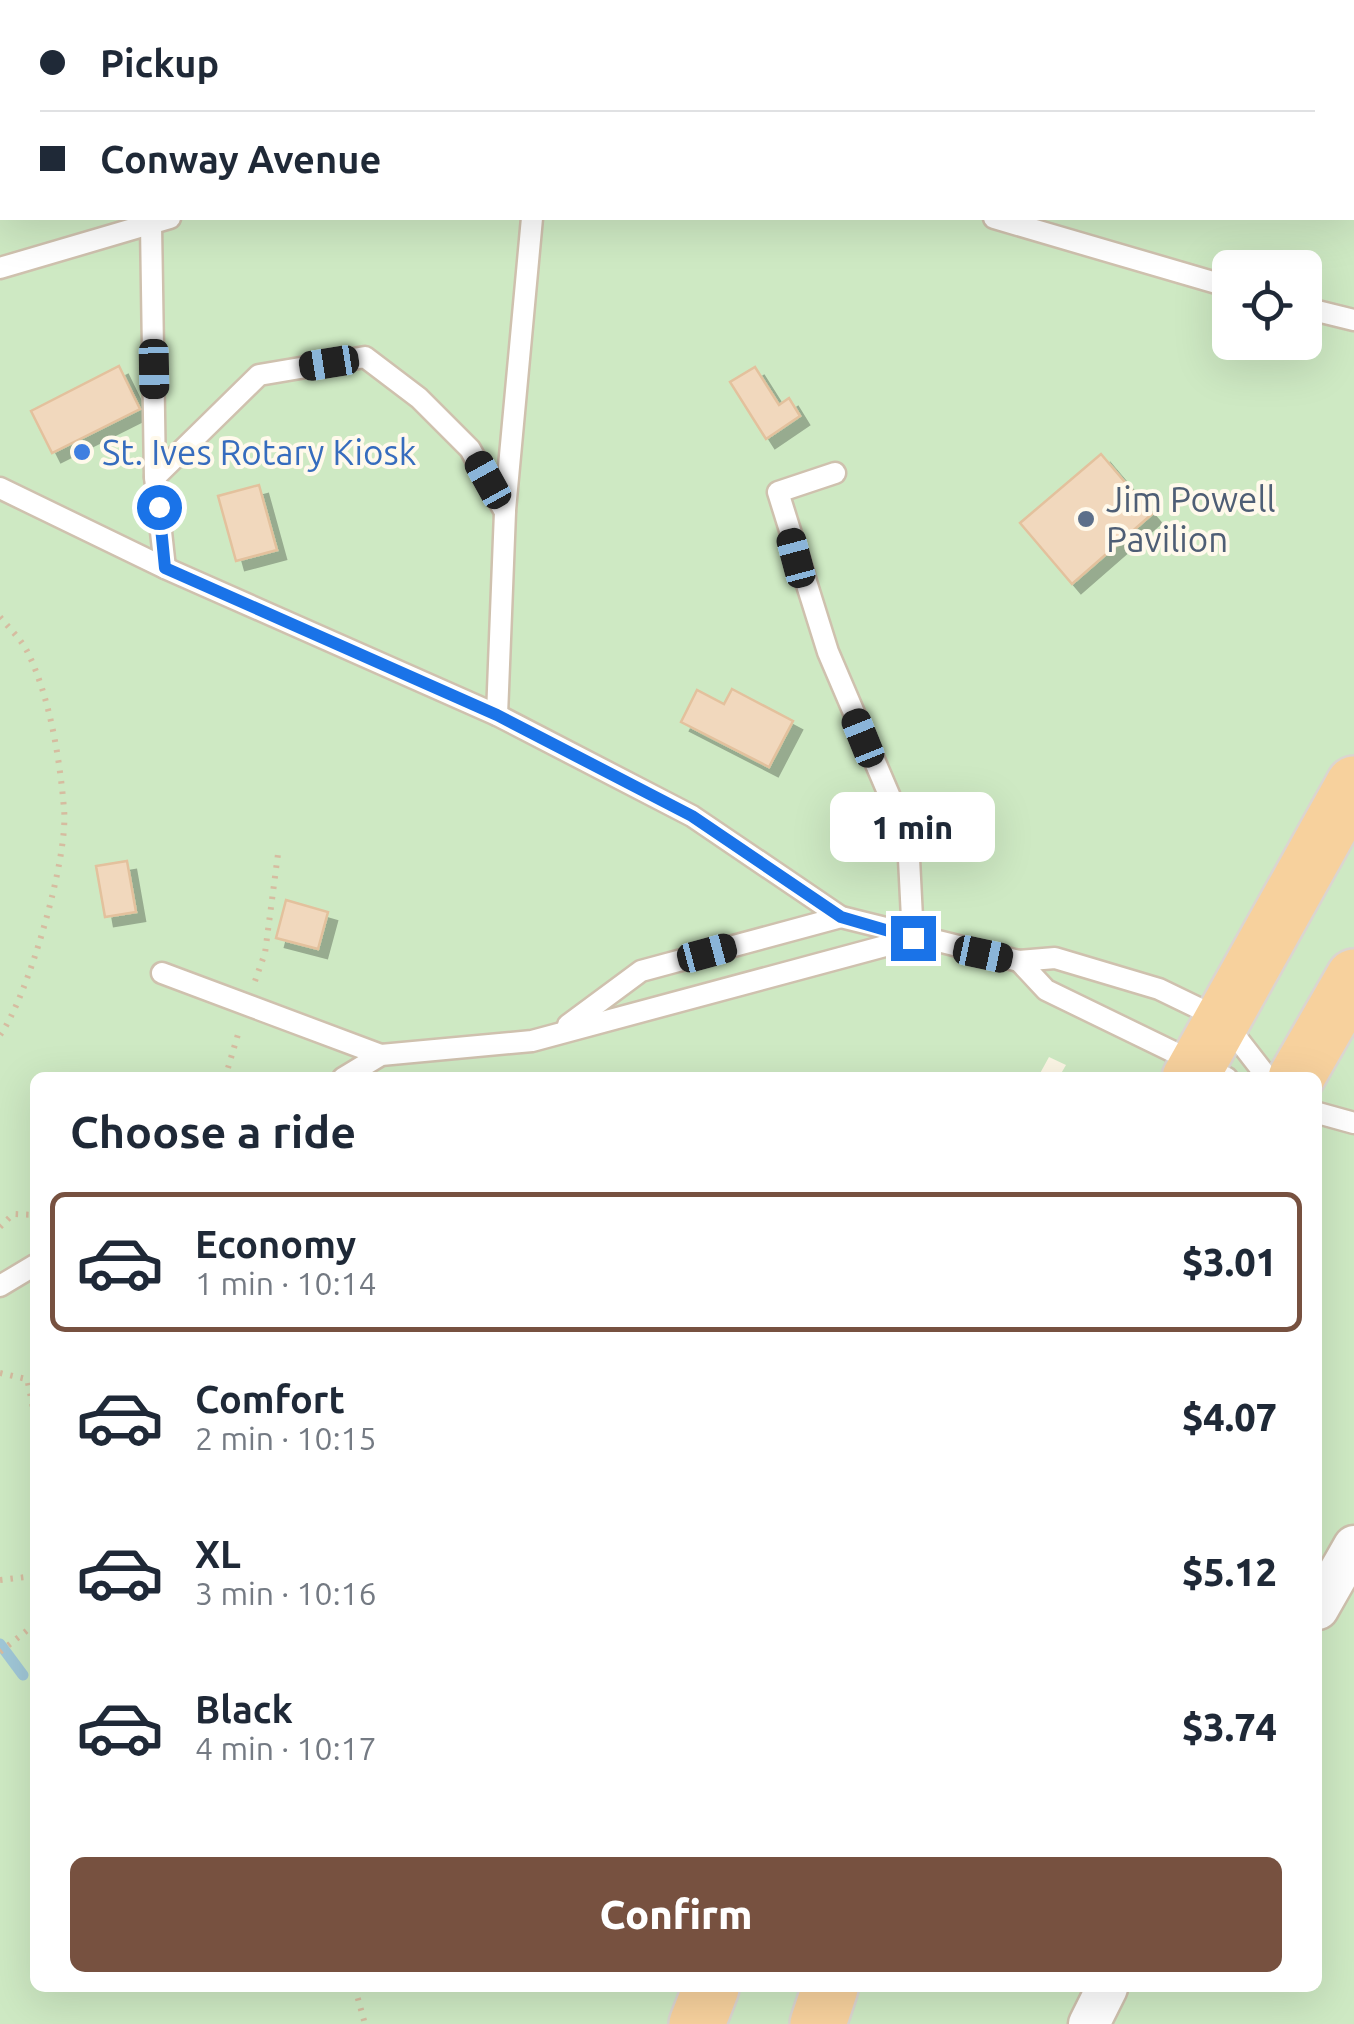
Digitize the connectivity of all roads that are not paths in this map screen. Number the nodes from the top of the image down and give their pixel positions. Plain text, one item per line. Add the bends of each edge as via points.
1 (532, 220) edge
2 (1001, 220) edge
3 (160, 221) edge
4 (0, 268) edge
5 (1212, 282) edge
6 (1322, 312) edge
7 (1354, 320) edge
8 (835, 474) dead end
9 (155, 477) junction
10 (0, 488) edge
11 (505, 512) junction
12 (165, 568) junction
13 (497, 715) junction
14 (1354, 784) edge
15 (841, 917) junction
16 (913, 938) junction
17 (1018, 961) junction
18 (162, 973) dead end
19 (1354, 977) edge
20 (1223, 1020) junction
21 (560, 1031) junction
22 (381, 1055) junction
23 (353, 1072) edge
24 (1200, 1072) edge
25 (1205, 1072) edge
26 (1263, 1072) edge
27 (1299, 1072) edge
28 (1322, 1116) edge
29 (1354, 1123) edge
30 (30, 1269) edge
31 (0, 1286) edge
32 (1354, 1546) edge
33 (1322, 1602) edge
34 (709, 1992) edge
35 (829, 1992) edge
36 (1105, 1992) edge
37 (697, 2024) edge
38 (818, 2024) edge
39 (1089, 2024) edge

1 - 11 lane
2 - 5 lane
3 - 4 lane
3 - 9 lane
6 - 7 lane
8 - 16 lane via 778,492 828,652 908,839
9 - 11 lane via 259,375 364,358 419,398 470,449
9 - 12 lane
10 - 12 lane
11 - 13 lane
12 - 13 lane
13 - 15 lane via 692,816
14 - 20 highway
15 - 16 lane
15 - 21 lane via 641,971
16 - 17 lane
16 - 21 lane
17 - 20 lane via 1056,958 1159,989
17 - 24 lane via 1046,990
18 - 22 lane
19 - 27 highway
20 - 25 highway
20 - 26 lane
21 - 22 lane via 532,1041
22 - 23 lane
28 - 29 lane
30 - 31 lane
32 - 33 street
34 - 37 highway
35 - 38 highway
36 - 39 street

